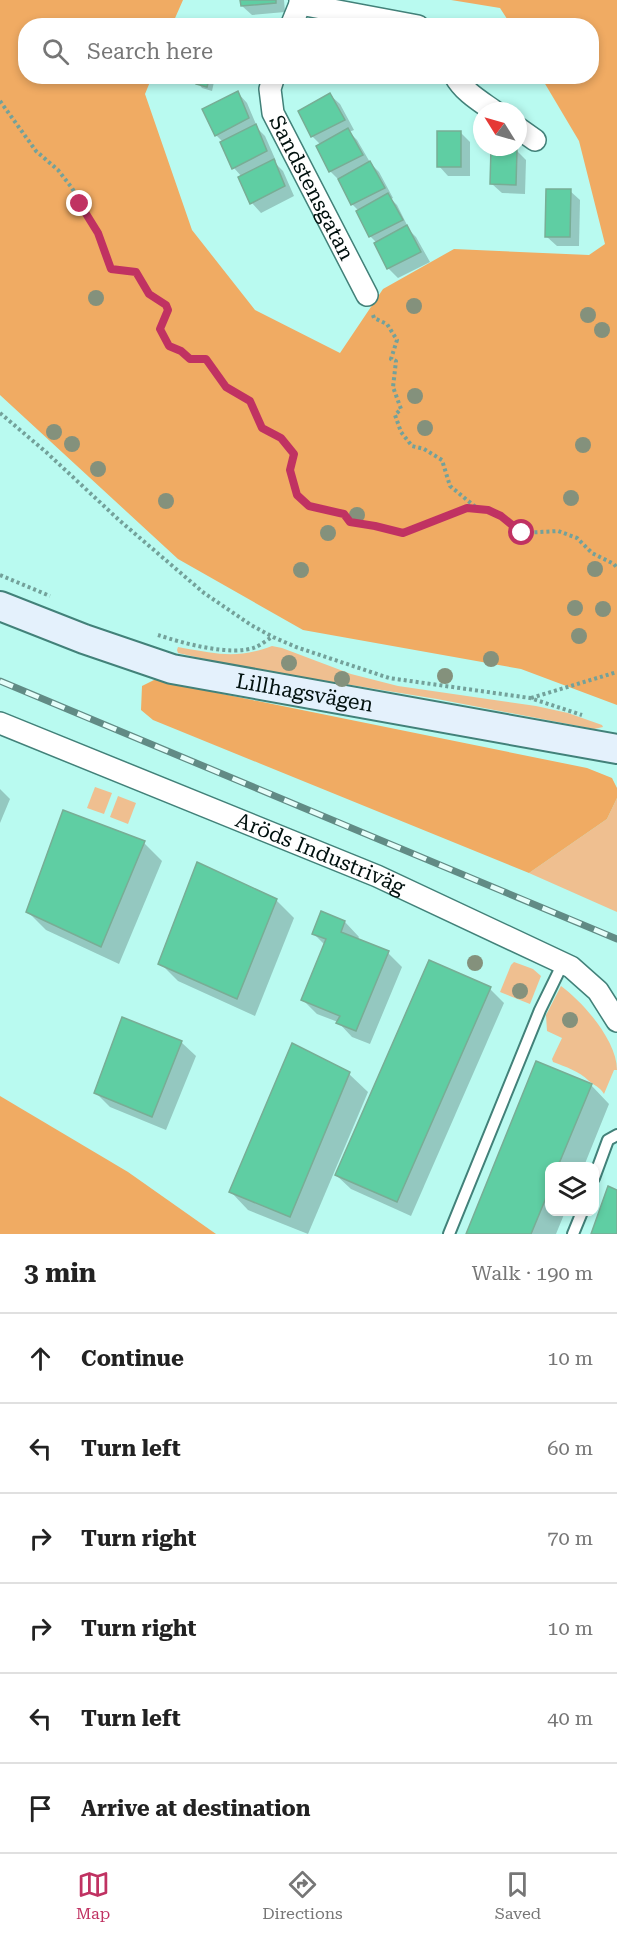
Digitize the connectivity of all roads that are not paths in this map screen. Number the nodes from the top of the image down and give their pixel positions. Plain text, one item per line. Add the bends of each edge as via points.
1 (300, 2) edge
2 (294, 18) edge
3 (379, 18) edge
4 (272, 84) edge
5 (459, 84) edge
6 (482, 102) edge
7 (527, 134) edge
8 (536, 140) dead end
9 (367, 295) road end
10 (0, 606) edge
11 (0, 723) edge
12 (617, 748) edge
13 (563, 963) junction
14 (617, 1021) edge
15 (617, 1135) edge
16 (599, 1164) edge
17 (580, 1216) edge
18 (449, 1234) edge
19 (573, 1234) edge

1 - 2 street
1 - 3 street
4 - 9 street, Sandstensgatan via 273,113
5 - 6 street
7 - 8 street
10 - 12 street, Lillhagsvägen via 172,669
11 - 13 street, Aröds Industriväg via 377,876
13 - 14 street, Aröds Industriväg via 598,991
13 - 18 lane
15 - 16 lane via 608,1140
17 - 19 lane

